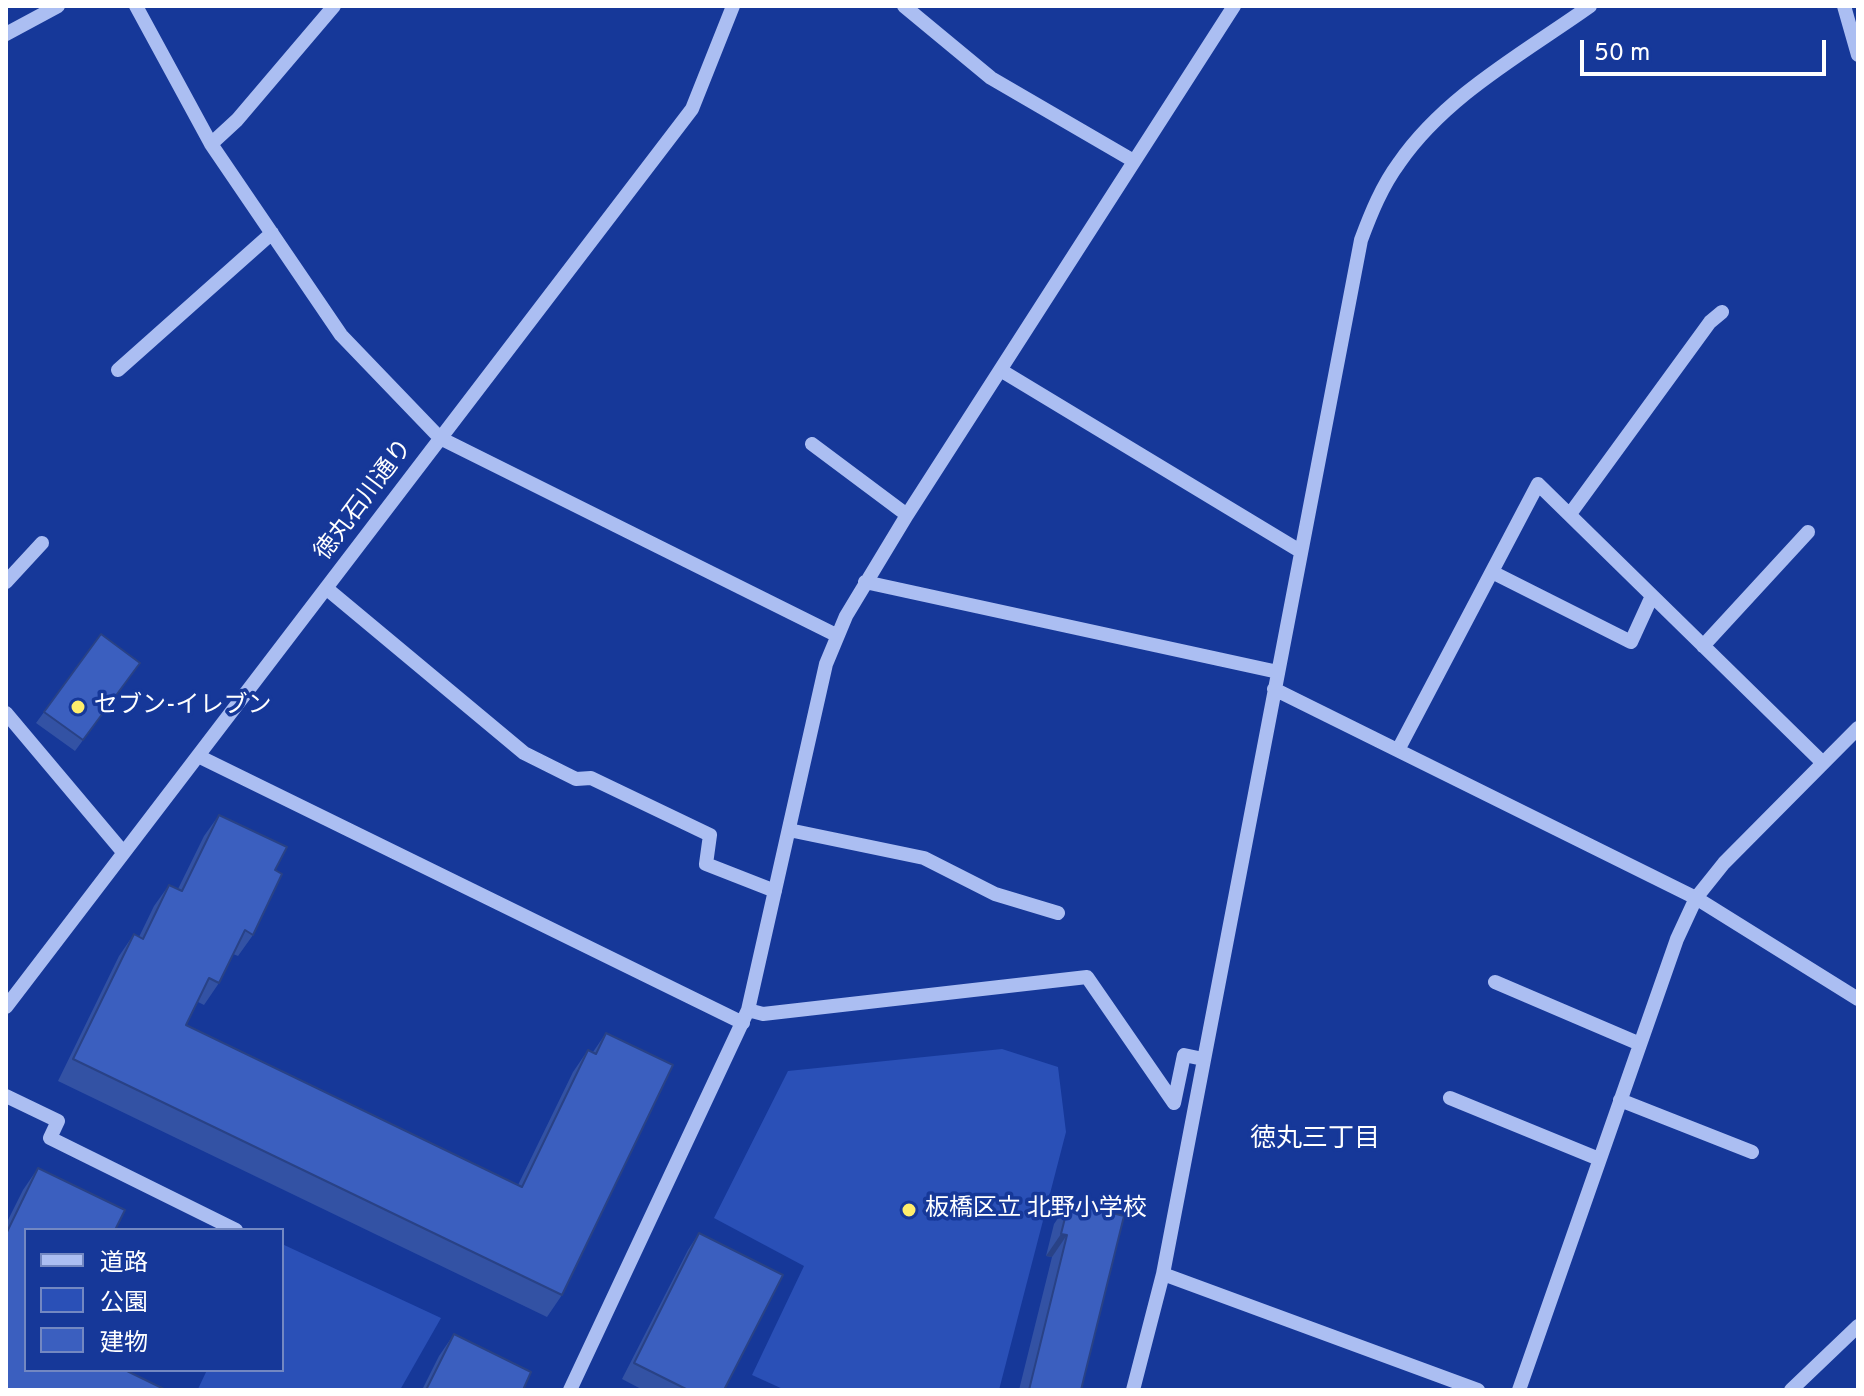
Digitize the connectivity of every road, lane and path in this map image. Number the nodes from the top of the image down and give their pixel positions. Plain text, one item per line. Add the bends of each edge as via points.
1 (58, 6) edge
2 (136, 6) edge
3 (334, 6) edge
4 (733, 6) edge
5 (904, 6) edge
6 (1234, 6) edge
7 (1590, 6) edge
8 (1844, 6) edge
9 (6, 34) edge
10 (1858, 55) edge
11 (211, 144) junction
12 (1132, 160) junction
13 (272, 233) junction
14 (1722, 312) dead end
15 (118, 370) dead end
16 (1002, 371) junction
17 (440, 438) junction
18 (812, 444) dead end
19 (1570, 514) junction
20 (907, 515) junction
21 (1808, 532) dead end
22 (42, 543) dead end
23 (1300, 551) junction
24 (1492, 572) junction
25 (6, 582) edge
26 (865, 582) junction
27 (326, 588) junction
28 (1652, 596) junction
29 (836, 635) junction
30 (1703, 646) junction
31 (1278, 672) junction
32 (1274, 689) junction
33 (6, 713) edge
34 (1858, 728) edge
35 (1398, 750) junction
36 (198, 756) junction
37 (1823, 763) junction
38 (789, 830) junction
39 (123, 852) junction
40 (775, 891) junction
41 (1696, 898) junction
42 (1058, 913) dead end
43 (1495, 982) dead end
44 (1858, 999) edge
45 (6, 1007) edge
46 (745, 1017) junction
47 (1640, 1044) junction
48 (1203, 1059) junction
49 (6, 1096) edge
50 (1450, 1098) dead end
51 (1620, 1100) junction
52 (1752, 1152) dead end
53 (1599, 1159) junction
54 (232, 1228) edge
55 (1163, 1274) junction
56 (1858, 1326) edge
57 (570, 1390) edge
58 (1133, 1390) edge
59 (1478, 1390) edge
60 (1519, 1390) edge
61 (1791, 1390) edge

1 - 9 street
2 - 11 street
3 - 11 street
4 - 17 street, 徳丸石川通り via 692,109
5 - 12 street via 991,78
6 - 12 street
7 - 23 street via 1460,98 1399,163 1376,201 1345,312
8 - 10 street
11 - 13 street
12 - 16 street
13 - 15 street
13 - 17 street via 341,335
14 - 19 street
16 - 20 street
16 - 23 street
17 - 27 street, 徳丸石川通り
17 - 29 street
18 - 20 street
19 - 24 street via 1538,484
19 - 28 street
20 - 26 street
21 - 30 street
22 - 25 street
23 - 31 street
24 - 28 street via 1631,642
24 - 35 street
26 - 29 street
26 - 31 street
27 - 36 street, 徳丸石川通り
27 - 40 street via 524,753 576,779 591,778 710,835 706,864
28 - 30 street
29 - 38 street
30 - 37 street
31 - 32 street
32 - 35 street
32 - 48 street
33 - 39 street
34 - 37 street
35 - 41 street
36 - 39 street, 徳丸石川通り
36 - 46 street
37 - 41 street
38 - 40 street
38 - 42 street via 924,858 995,894
39 - 45 street, 徳丸石川通り
40 - 46 street
41 - 44 street
41 - 47 street
43 - 47 street
46 - 48 street via 1087,977 1174,1103 1184,1055
46 - 57 street
47 - 51 street
48 - 55 street
49 - 54 street via 58,1121 50,1138
50 - 53 street
51 - 52 street
51 - 53 street
53 - 60 street
55 - 58 street
55 - 59 street
56 - 61 street

